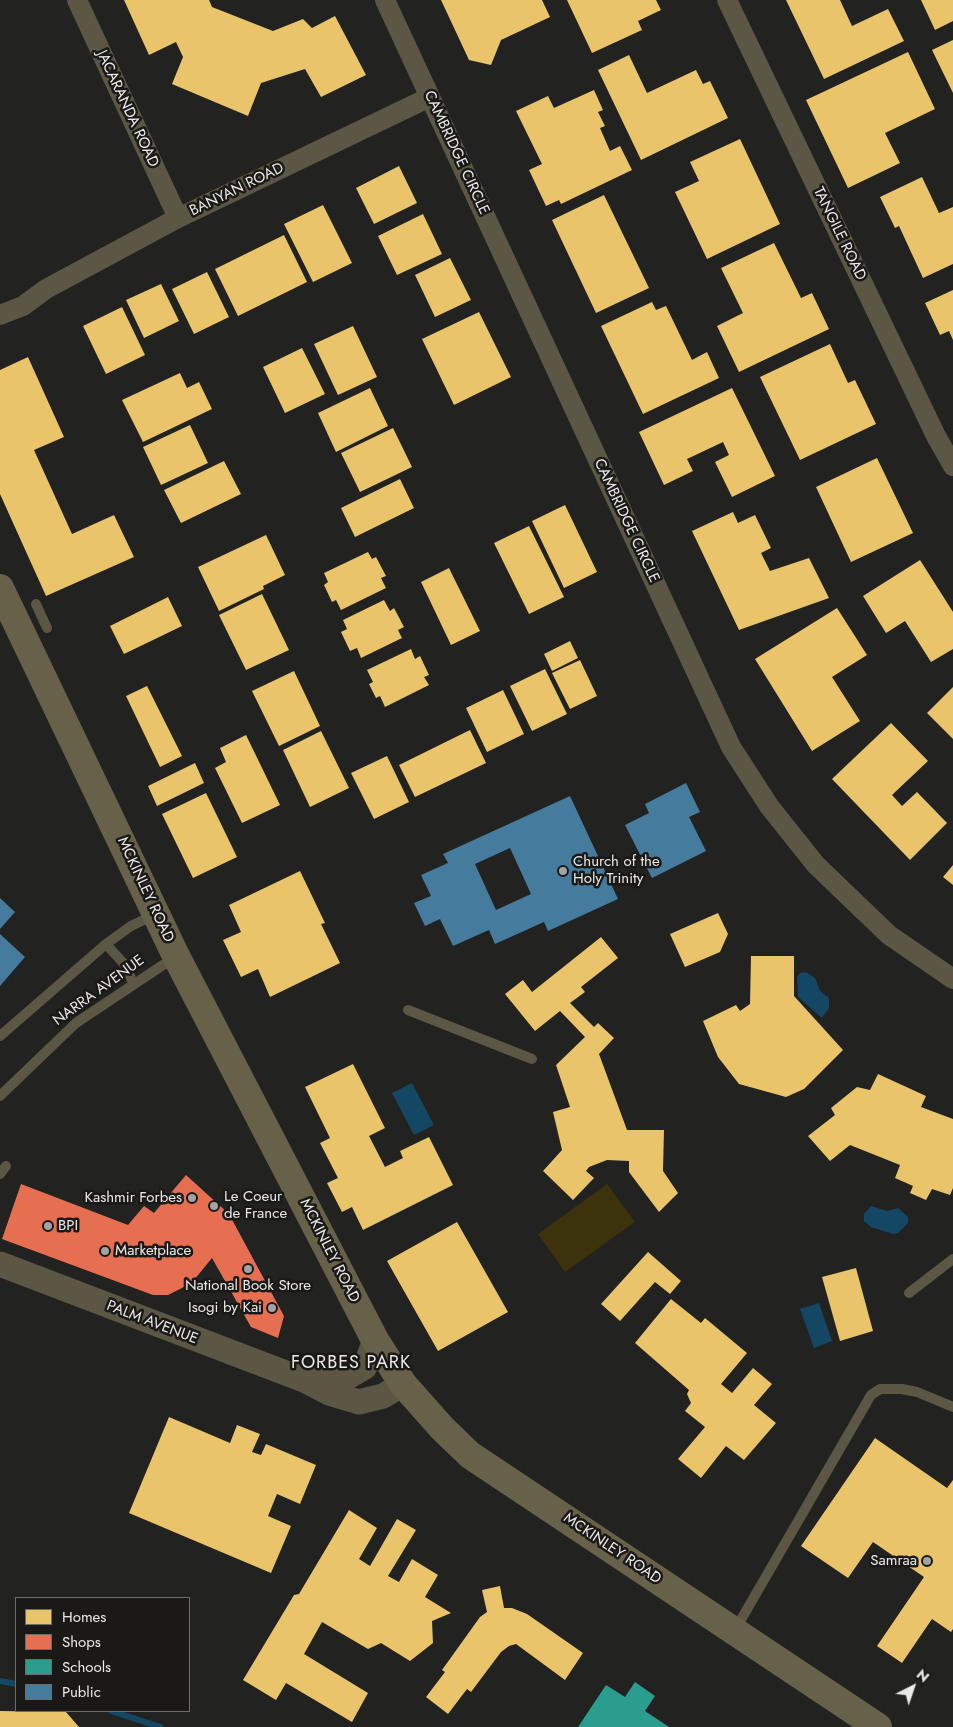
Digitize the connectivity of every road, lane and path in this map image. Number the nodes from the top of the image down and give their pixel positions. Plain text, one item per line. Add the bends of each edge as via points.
1 (77, 0) edge
2 (385, 0) edge
3 (727, 0) edge
4 (430, 97) junction
5 (178, 218) junction
6 (46, 288) junction
7 (0, 304) edge
8 (0, 315) edge
9 (953, 466) edge
10 (0, 588) edge
11 (36, 604) dead end
12 (48, 628) dead end
13 (156, 914) junction
14 (106, 944) junction
15 (176, 956) junction
16 (953, 979) edge
17 (133, 983) junction
18 (408, 1010) dead end
19 (0, 1036) edge
20 (532, 1059) dead end
21 (0, 1096) edge
22 (953, 1259) edge
23 (0, 1264) edge
24 (909, 1293) dead end
25 (375, 1340) junction
26 (304, 1380) junction
27 (403, 1384) junction
28 (953, 1407) edge
29 (735, 1631) junction
30 (878, 1727) edge

1 - 5 street, JACARANDA ROAD
2 - 4 street, CAMBRIDGE CIRCLE
3 - 9 street, TANGILE ROAD
4 - 5 street, BANYAN ROAD
4 - 16 street, CAMBRIDGE CIRCLE via 731,747 769,806 816,865 889,936
5 - 6 street, BANYAN ROAD
6 - 7 street, BANYAN ROAD
6 - 8 street, BANYAN ROAD via 23,306
10 - 13 main road, MCKINLEY ROAD
11 - 12 lane
13 - 14 lane via 131,926
13 - 15 main road, MCKINLEY ROAD
14 - 17 lane via 125,965
14 - 19 lane
15 - 17 lane, NARRA AVENUE
15 - 25 main road, MCKINLEY ROAD
17 - 21 lane, NARRA AVENUE via 76,1022
18 - 20 lane
22 - 24 lane
23 - 26 street, PALM AVENUE
25 - 26 street, PALM AVENUE via 365,1367 348,1377
25 - 27 main road, MCKINLEY ROAD
26 - 27 street, PALM AVENUE via 329,1393 359,1402 383,1396
27 - 29 main road, MCKINLEY ROAD via 470,1455
28 - 29 lane via 902,1389 880,1390 871,1395
29 - 30 main road, MCKINLEY ROAD

